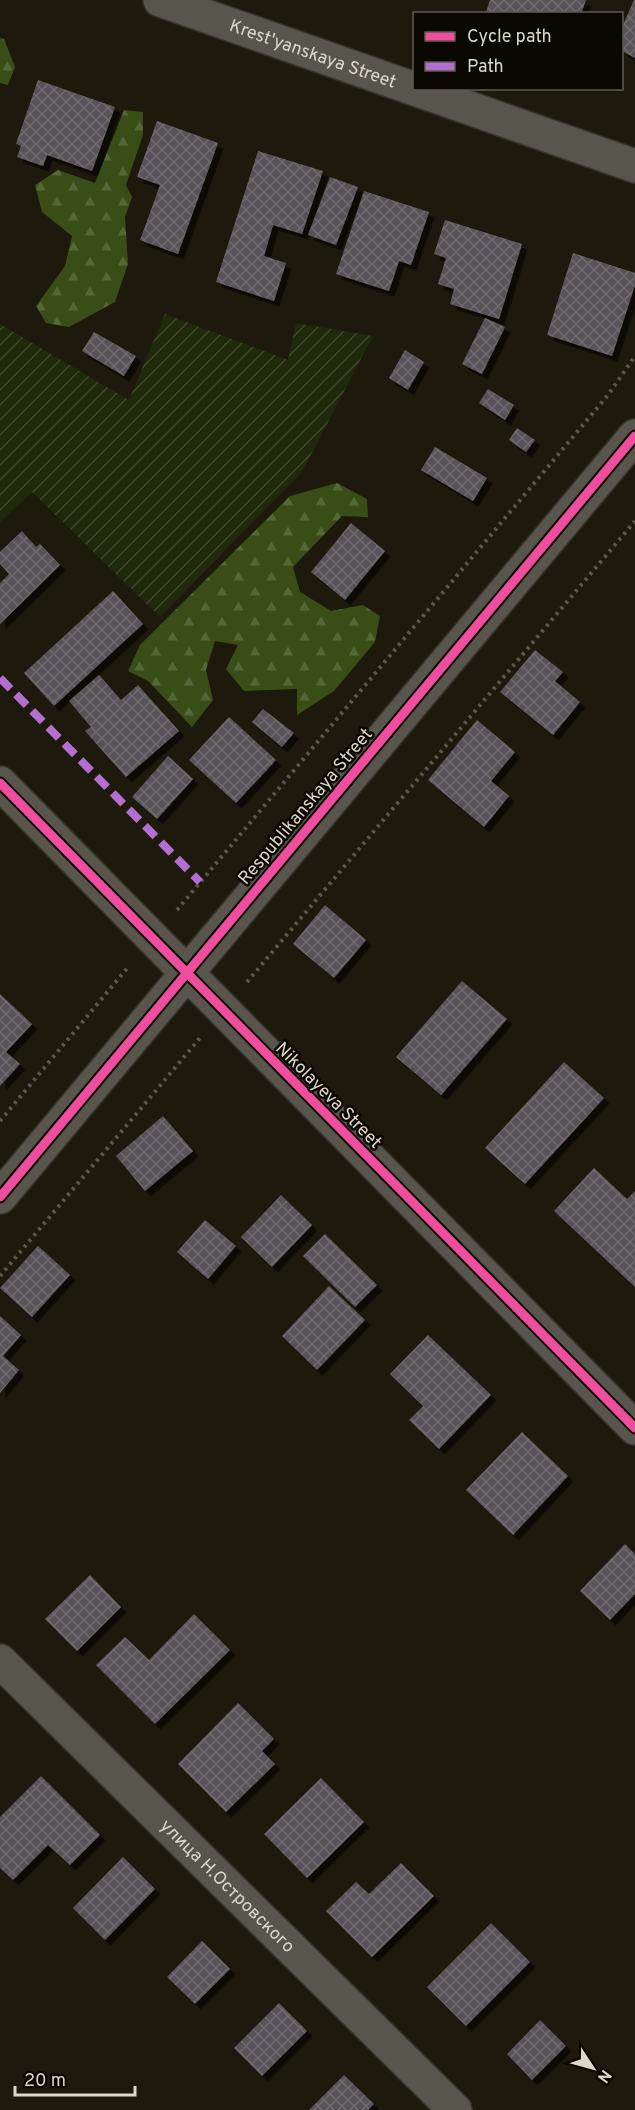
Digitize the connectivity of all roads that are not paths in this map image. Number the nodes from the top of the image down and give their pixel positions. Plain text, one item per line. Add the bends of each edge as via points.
1 (160, 0) edge
2 (413, 88) edge
3 (418, 90) edge
4 (635, 166) edge
5 (635, 436) edge
6 (0, 783) edge
7 (186, 974) junction
8 (0, 1197) edge
9 (635, 1428) edge
10 (0, 1661) edge
11 (455, 2110) edge

1 - 2 street, Krest'yanskaya Street
3 - 4 street, Krest'yanskaya Street
5 - 7 street, Respublikanskaya Street
6 - 7 street, Nikolayeva Street
7 - 8 street, Respublikanskaya Street
7 - 9 street, Nikolayeva Street
10 - 11 street, улица Н.Островского

